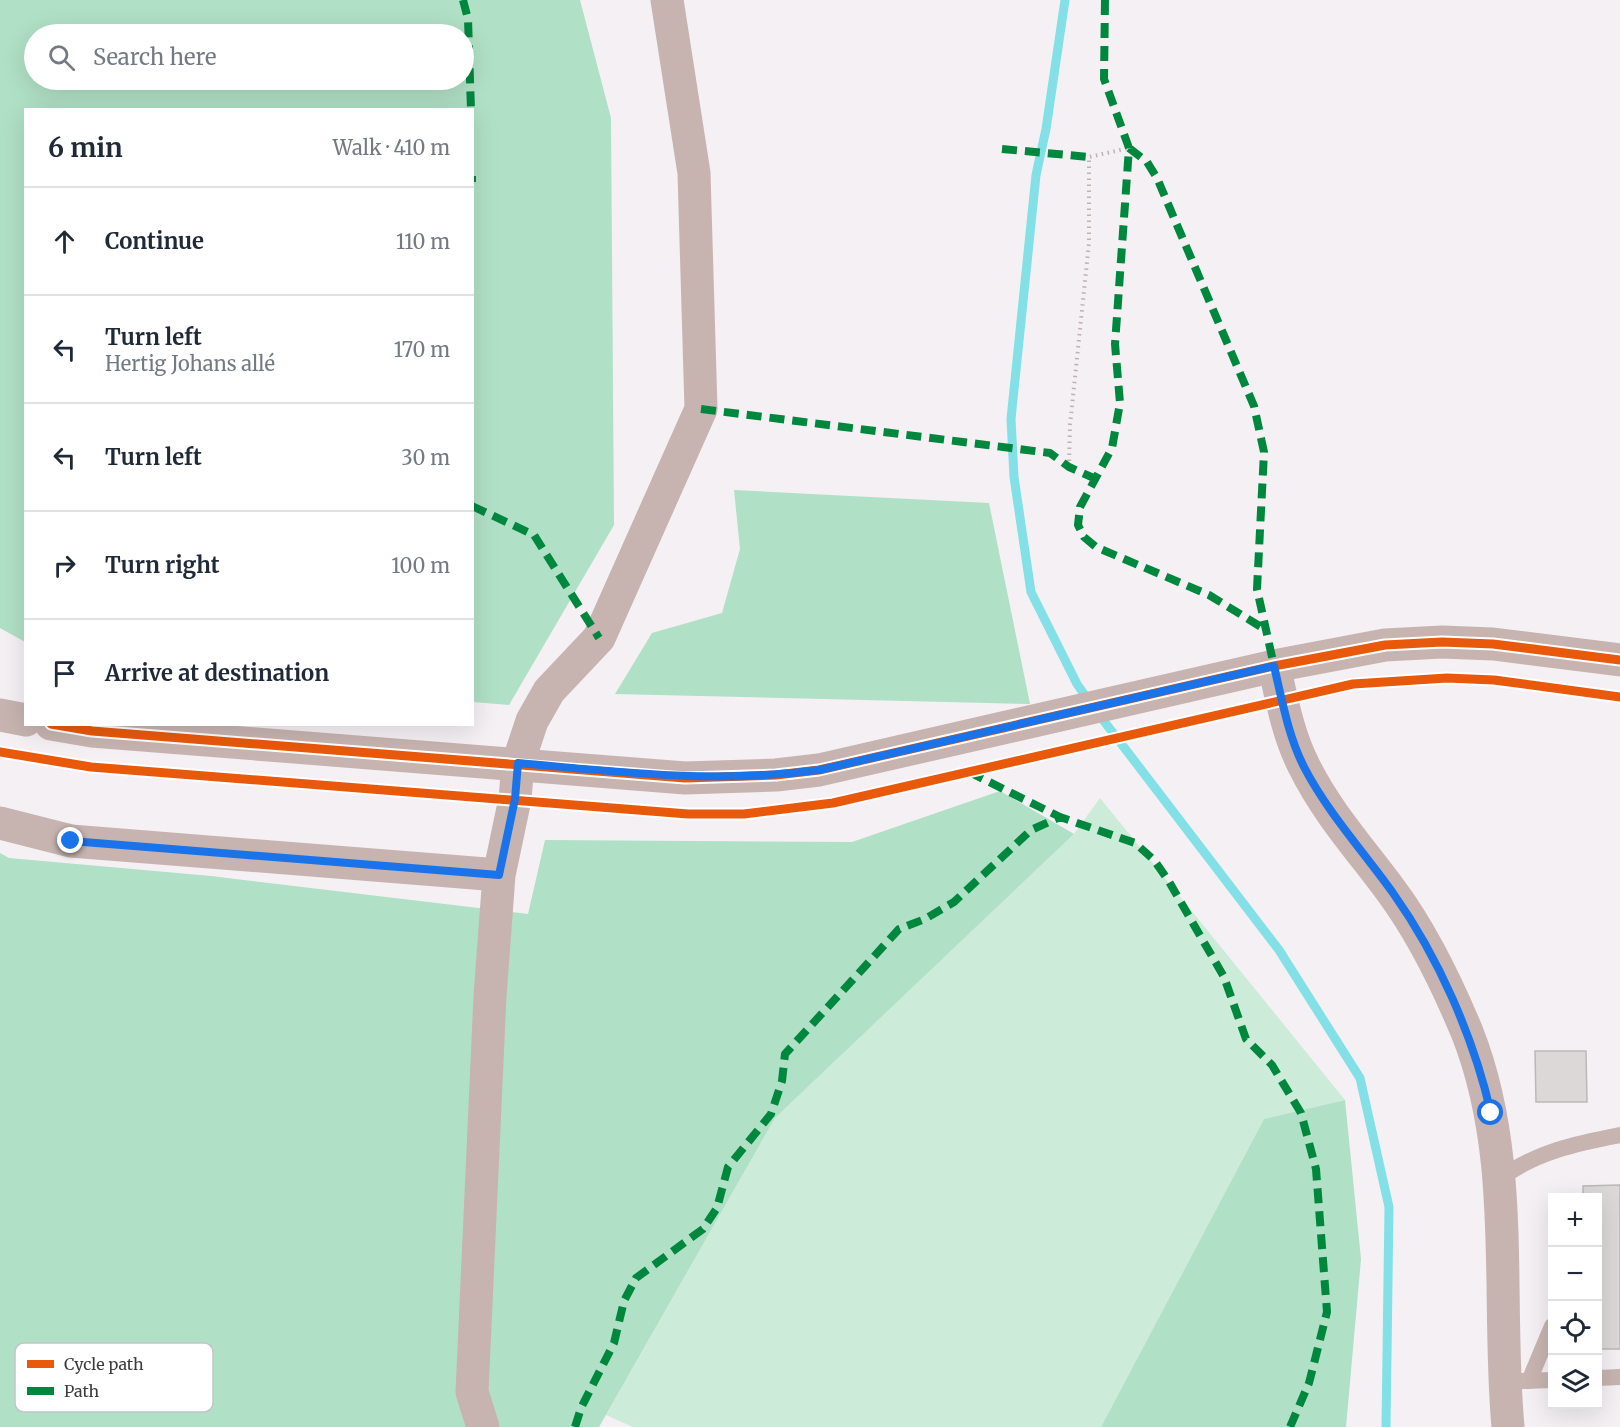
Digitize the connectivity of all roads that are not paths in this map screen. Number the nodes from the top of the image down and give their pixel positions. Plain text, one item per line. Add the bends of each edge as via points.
1 (667, 0) edge
2 (1620, 660) edge
3 (1274, 666) junction
4 (0, 715) edge
5 (24, 720) edge
6 (63, 726) edge
7 (518, 763) junction
8 (0, 823) edge
9 (499, 875) junction
10 (1620, 1135) edge
11 (1500, 1179) junction
12 (1548, 1332) edge
13 (1620, 1377) edge
14 (1602, 1378) edge
15 (1548, 1380) edge
16 (1516, 1381) junction
17 (483, 1427) edge
18 (1508, 1427) edge

1 - 7 street via 694,173 701,409 599,638 549,691 532,721
2 - 3 street via 1493,644 1442,642 1385,645
3 - 7 street via 819,770 776,776 685,778
3 - 11 street via 1289,729 1303,765 1322,799 1394,894 1418,933 1466,1030 1491,1113
4 - 5 street
6 - 7 street
7 - 9 street via 515,799
8 - 9 street via 71,841
9 - 17 street via 472,1392
10 - 11 lane via 1577,1143 1527,1161
11 - 16 street
12 - 16 lane
13 - 14 lane
15 - 16 lane
16 - 18 street

